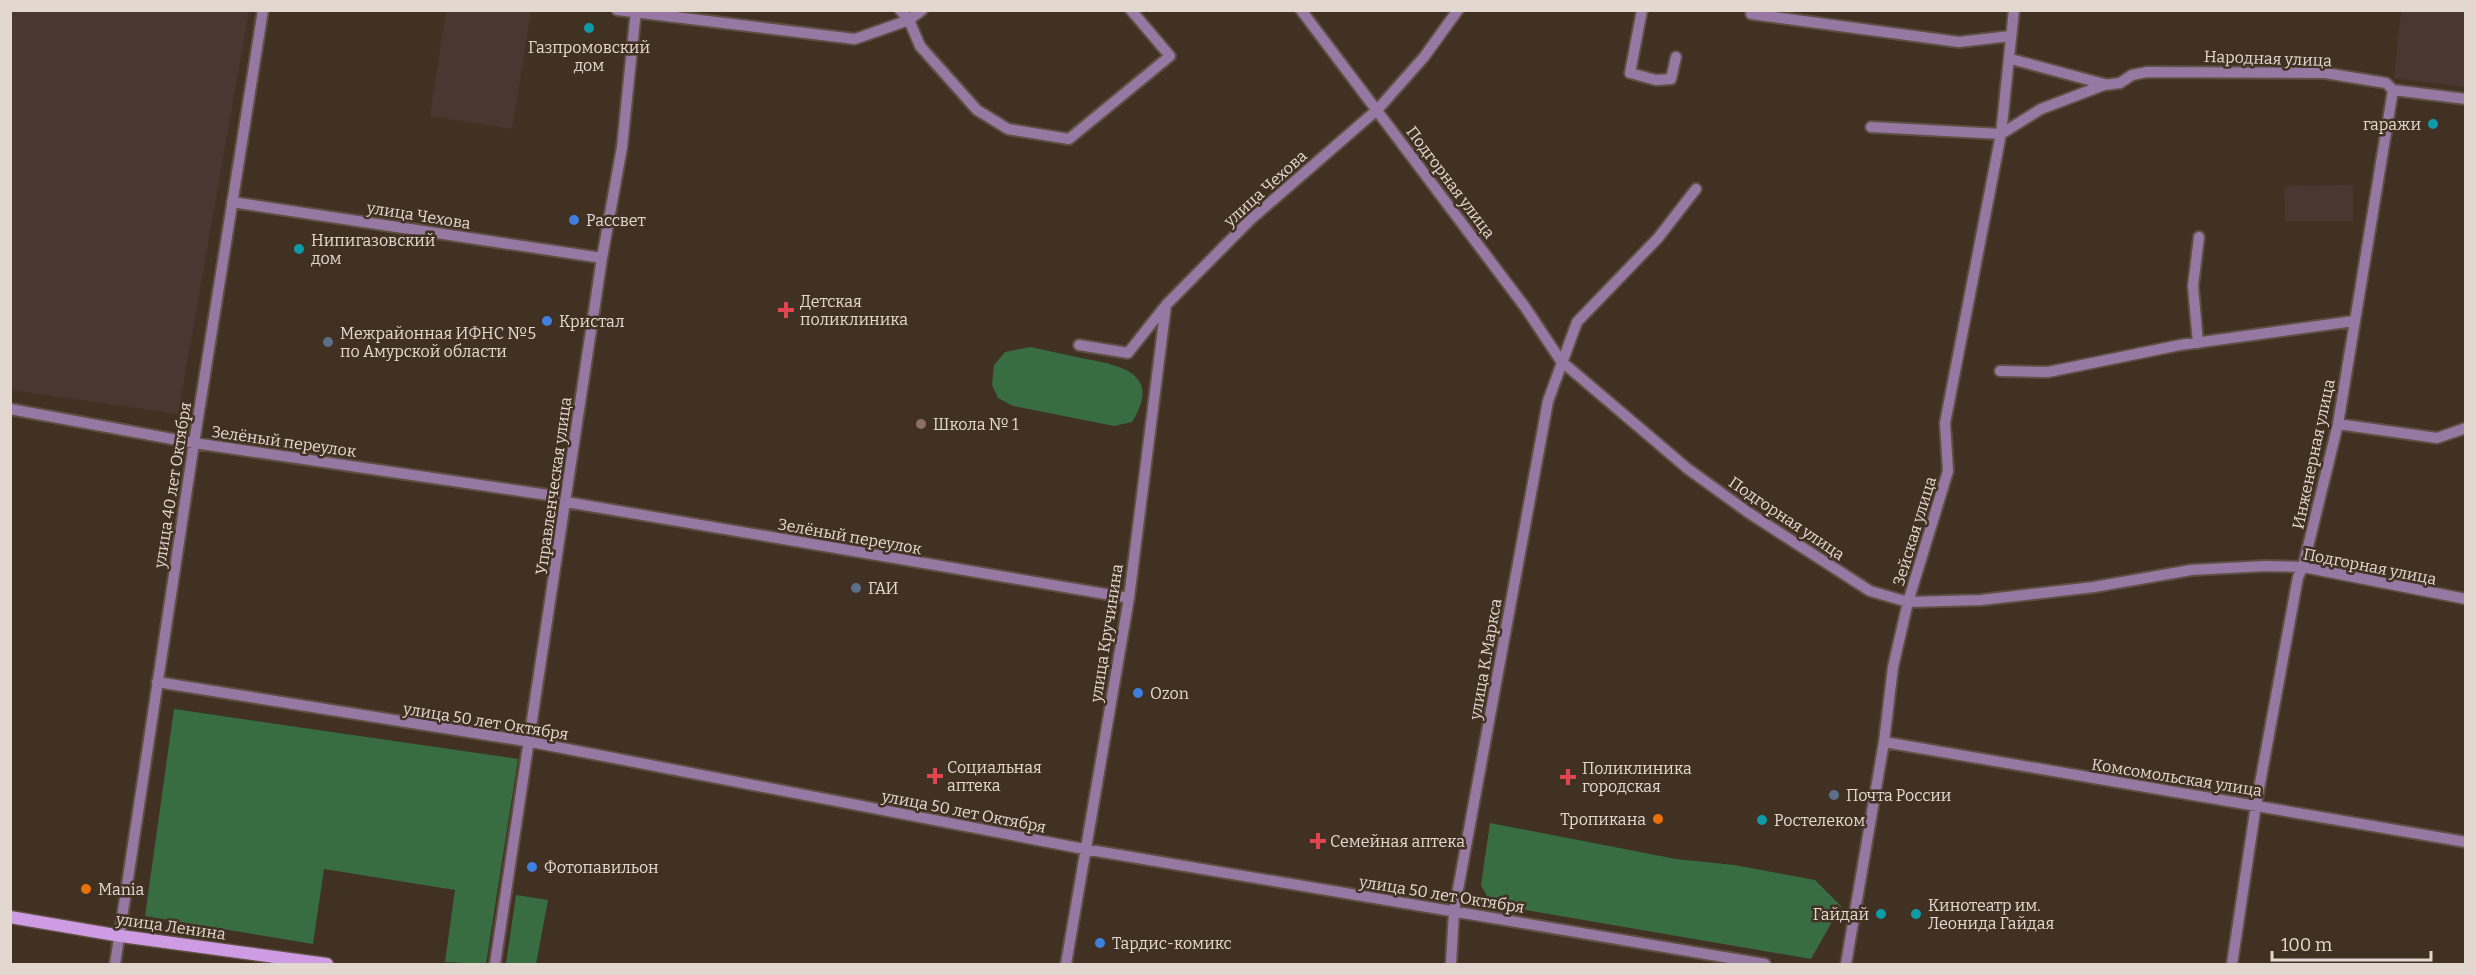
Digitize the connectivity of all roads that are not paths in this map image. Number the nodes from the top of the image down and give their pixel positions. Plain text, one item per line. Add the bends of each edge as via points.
1 (263, 10) edge
2 (617, 10) edge
3 (900, 10) edge
4 (921, 10) edge
5 (1131, 10) edge
6 (1301, 10) edge
7 (1458, 10) edge
8 (1642, 10) edge
9 (2014, 10) edge
10 (636, 12) edge
11 (1751, 14) dead end
12 (909, 20) junction
13 (2010, 36) junction
14 (1676, 57) dead end
15 (2011, 59) junction
16 (2104, 85) junction
17 (2393, 90) junction
18 (2466, 99) edge
19 (1378, 110) junction
20 (1871, 127) dead end
21 (2001, 134) junction
22 (1696, 189) dead end
23 (231, 202) junction
24 (2199, 237) dead end
25 (602, 258) junction
26 (1166, 305) junction
27 (2354, 321) junction
28 (2199, 343) junction
29 (1079, 345) dead end
30 (1561, 361) junction
31 (2000, 371) dead end
32 (10, 409) edge
33 (2338, 424) junction
34 (2466, 428) edge
35 (194, 443) junction
36 (555, 496) dead end
37 (566, 502) junction
38 (2303, 567) junction
39 (1129, 598) junction
40 (2466, 599) edge
41 (1908, 602) junction
42 (157, 682) junction
43 (531, 742) junction
44 (1884, 742) junction
45 (2256, 805) junction
46 (2466, 843) edge
47 (1084, 849) junction
48 (1454, 911) junction
49 (10, 917) edge
50 (121, 936) junction
51 (115, 964) edge
52 (327, 964) edge
53 (495, 964) edge
54 (1066, 964) edge
55 (1451, 964) edge
56 (1766, 964) edge
57 (1846, 964) edge
58 (2232, 964) edge

1 - 23 street, улица 40 лет Октября
2 - 10 street
3 - 12 street
4 - 12 street
5 - 12 street via 1170,56 1069,139 1008,129 977,110 920,46
6 - 19 street, Подгорная улица
7 - 19 street, улица Чехова
8 - 14 street via 1630,73 1656,80 1671,79
9 - 13 street, Зейская улица
10 - 12 street via 855,39
10 - 25 street, Управленческая улица via 622,147
11 - 13 street via 1959,42
13 - 15 street, Зейская улица
15 - 16 street
15 - 21 street, Зейская улица
16 - 17 street, Народная улица via 2147,72 2213,70 2325,73 2386,83
16 - 21 street, Народная улица via 2041,109
17 - 18 street, Народная улица
17 - 27 street, Инженерная улица
19 - 26 street, улица Чехова via 1250,220
19 - 30 street, Подгорная улица
20 - 21 street
21 - 41 street, Зейская улица via 1945,423 1948,471
22 - 30 street, улица К.Маркса via 1658,238 1577,322
23 - 25 street, улица Чехова
23 - 35 street, улица 40 лет Октября
24 - 28 street via 2193,286
25 - 37 street, Управленческая улица
26 - 29 street, улица Чехова via 1128,353
26 - 39 street, улица Кручинина
27 - 28 street
27 - 33 street, Инженерная улица
28 - 31 street via 2048,372
30 - 41 street, Подгорная улица via 1634,426 1749,513 1870,591
30 - 48 street, улица К.Маркса via 1548,401
32 - 35 street, Зелёный переулок
33 - 34 street via 2437,438
33 - 38 street, Инженерная улица
35 - 36 street, Зелёный переулок
35 - 42 street, улица 40 лет Октября
37 - 39 street, Зелёный переулок
37 - 43 street, Управленческая улица
38 - 40 street, Подгорная улица
38 - 41 street, Подгорная улица via 2191,570 1993,599
38 - 45 street, Инженерная улица
39 - 47 street, улица Кручинина
41 - 44 street, Зейская улица via 1893,667
42 - 43 street, улица 50 лет Октября
42 - 50 street, улица 40 лет Октября
43 - 47 street, улица 50 лет Октября
43 - 53 street, Управленческая улица
44 - 45 street, Комсомольская улица
44 - 57 street, Зейская улица
45 - 46 street, Комсомольская улица
45 - 58 street, Инженерная улица
47 - 48 street, улица 50 лет Октября
47 - 54 street, улица Кручинина
48 - 55 street, улица К.Маркса
48 - 56 street, улица 50 лет Октября
49 - 50 main road, улица Ленина
50 - 51 street, улица 40 лет Октября
50 - 52 main road, улица Ленина

